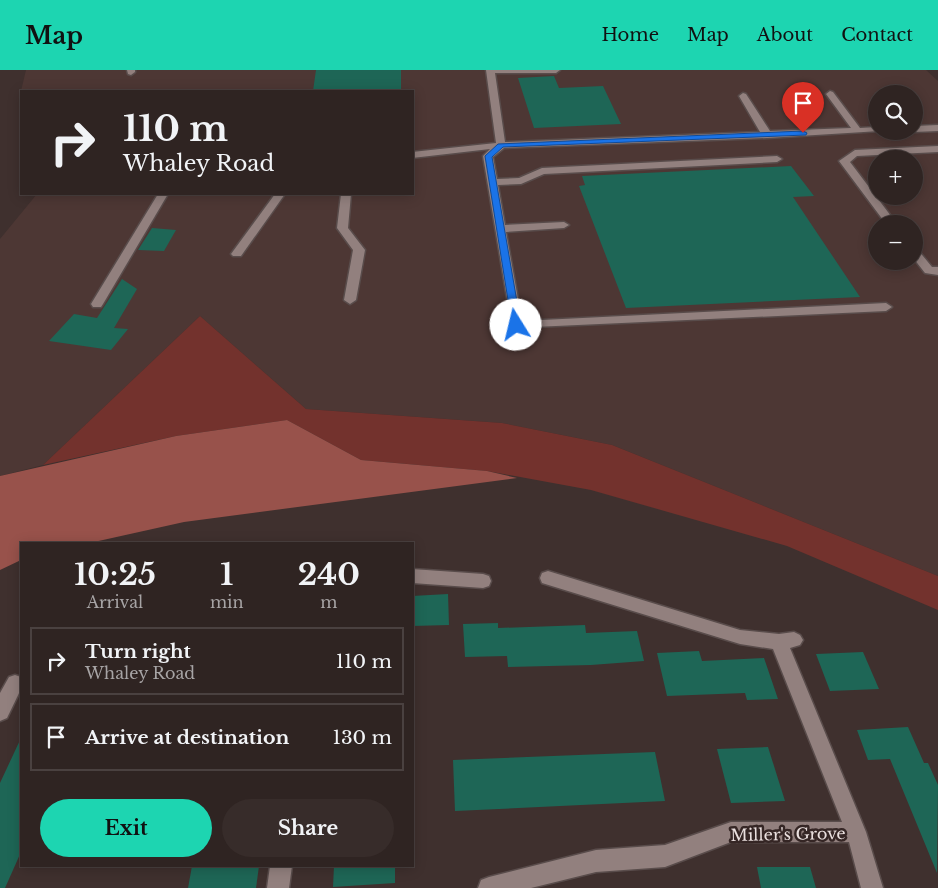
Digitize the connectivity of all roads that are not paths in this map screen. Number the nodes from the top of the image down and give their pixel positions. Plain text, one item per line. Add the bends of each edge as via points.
1 (556, 70) edge
2 (490, 71) edge
3 (830, 94) dead end
4 (743, 96) dead end
5 (934, 128) edge
6 (868, 130) edge
7 (858, 131) junction
8 (767, 135) junction
9 (938, 138) edge
10 (501, 145) junction
11 (414, 148) edge
12 (938, 149) edge
13 (445, 150) junction
14 (414, 155) edge
15 (777, 159) dead end
16 (493, 182) junction
17 (162, 195) edge
18 (279, 195) edge
19 (346, 195) edge
20 (885, 215) edge
21 (564, 225) dead end
22 (500, 230) junction
23 (237, 254) dead end
24 (923, 263) edge
25 (938, 271) edge
26 (350, 300) dead end
27 (97, 304) dead end
28 (886, 307) dead end
29 (414, 576) edge
30 (548, 578) dead end
31 (483, 581) dead end
32 (15, 683) dead end
33 (0, 712) edge
34 (856, 832) junction
35 (281, 867) edge
36 (278, 888) edge
37 (488, 888) edge
38 (872, 888) edge

1 - 2 street
2 - 10 street
3 - 7 street
4 - 8 street
5 - 9 street
6 - 7 street
7 - 8 street
8 - 10 street
10 - 13 street
10 - 16 street via 488,156
11 - 13 street
12 - 20 street via 855,153 844,161
13 - 14 street
15 - 16 street via 542,171 521,181
16 - 22 street
17 - 27 street
18 - 23 street
19 - 26 street via 342,228 359,250
21 - 22 street
22 - 28 street via 516,325
24 - 25 street via 929,271
29 - 31 street
30 - 34 street, Miller's Grove via 740,637 787,641
32 - 33 street
34 - 37 street, Miller's Grove via 730,832 665,856 596,861
34 - 38 street, Miller's Grove
35 - 36 street

